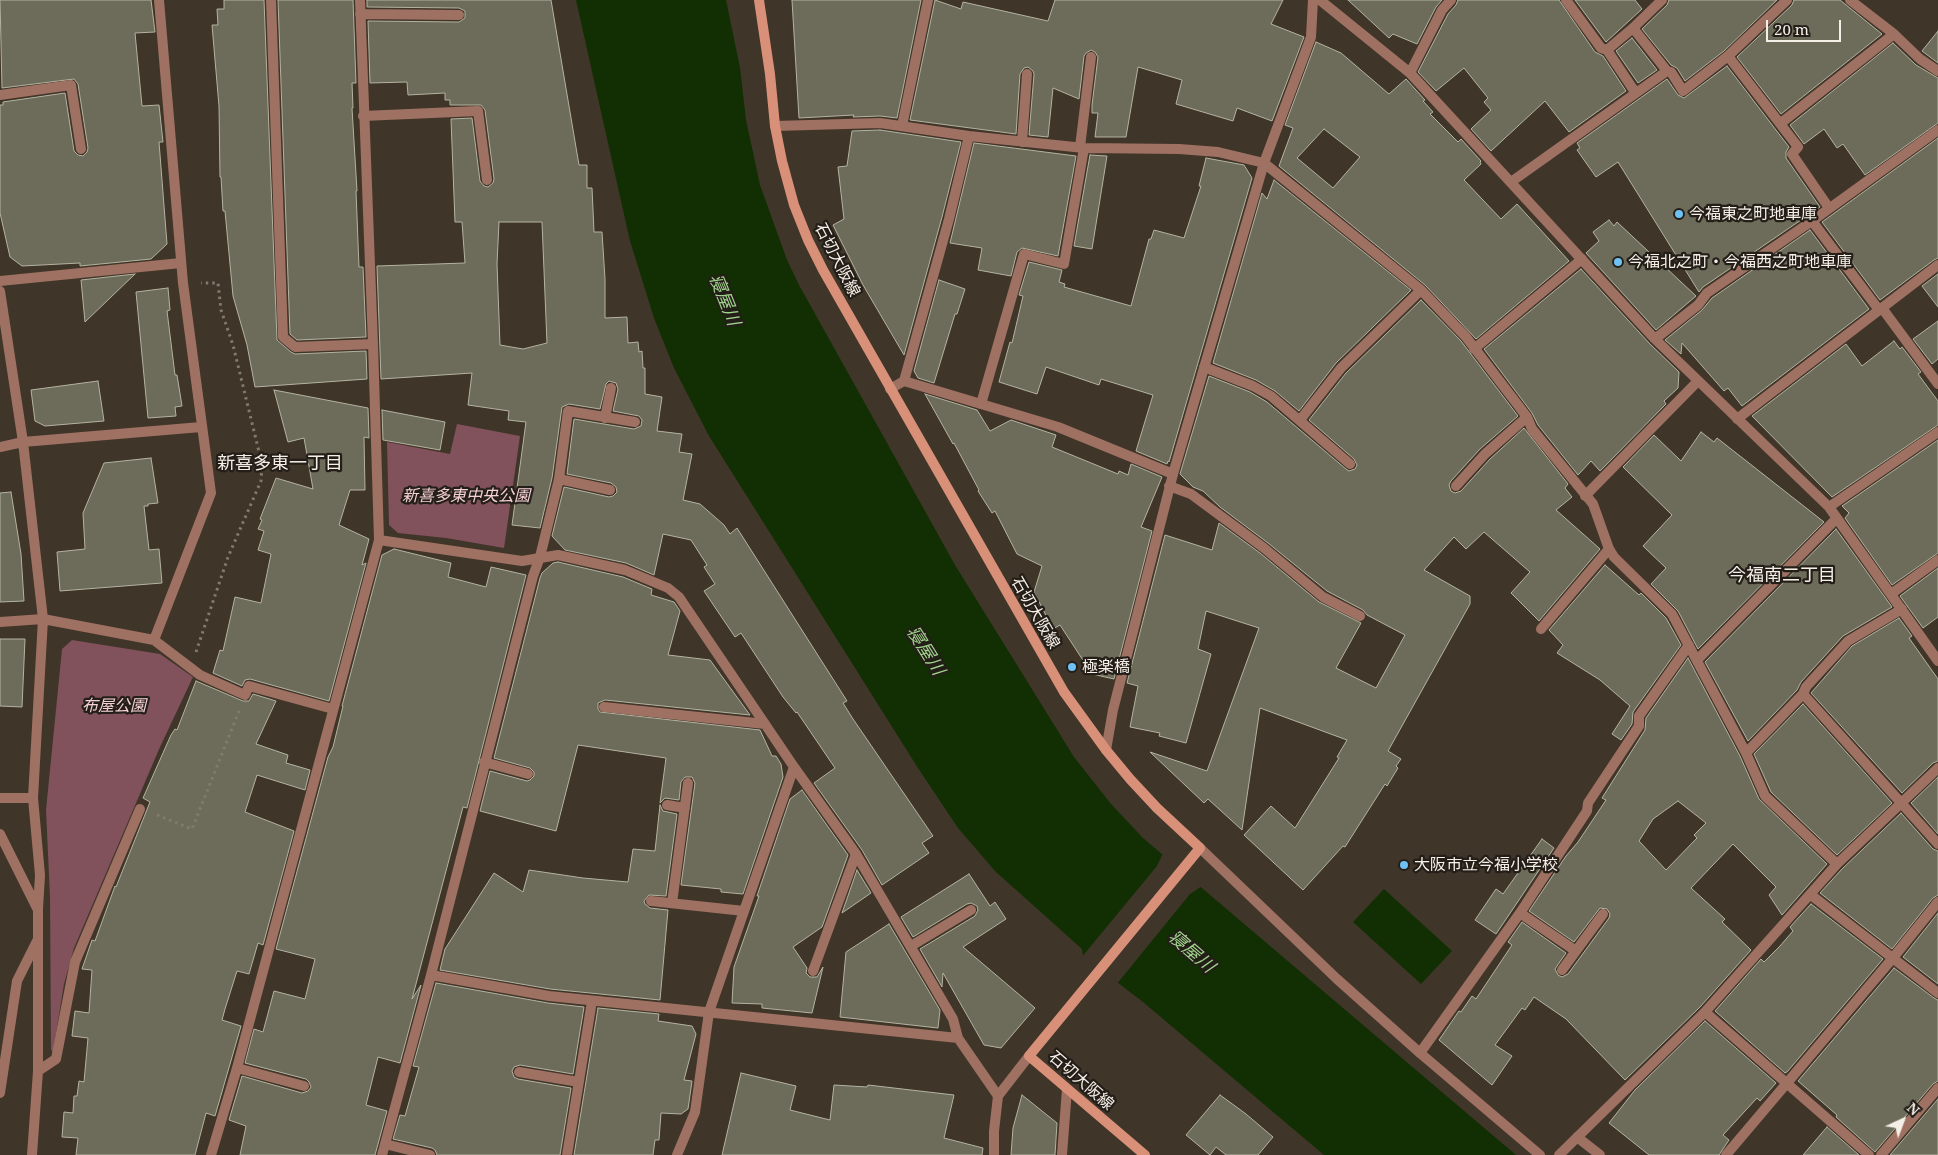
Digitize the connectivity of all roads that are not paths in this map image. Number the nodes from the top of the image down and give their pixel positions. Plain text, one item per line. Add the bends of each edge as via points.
1 (159, 0) edge
2 (272, 0) edge
3 (360, 0) edge
4 (759, 0) edge
5 (928, 0) edge
6 (1313, 0) edge
7 (1320, 0) edge
8 (1451, 0) edge
9 (1566, 0) edge
10 (1662, 0) edge
11 (1787, 0) edge
12 (1850, 0) edge
13 (360, 14) junction
14 (459, 15) dead end
15 (1633, 28) junction
16 (1894, 34) junction
17 (1607, 50) junction
18 (1728, 56) junction
19 (1091, 57) dead end
20 (1667, 71) junction
21 (1938, 71) edge
22 (1410, 73) junction
23 (1027, 74) dead end
24 (1635, 92) junction
25 (0, 95) edge
26 (363, 116) junction
27 (1780, 123) junction
28 (775, 126) junction
29 (902, 126) junction
30 (1938, 130) edge
31 (969, 136) junction
32 (1022, 142) junction
33 (1082, 148) junction
34 (81, 149) dead end
35 (1264, 163) junction
36 (487, 180) dead end
37 (1511, 182) junction
38 (1829, 208) junction
39 (1812, 222) junction
40 (1582, 258) junction
41 (181, 264) junction
42 (1938, 265) edge
43 (0, 280) edge
44 (1421, 290) junction
45 (0, 292) edge
46 (1881, 309) junction
47 (1655, 340) junction
48 (373, 344) junction
49 (1474, 349) junction
50 (1204, 367) junction
51 (904, 381) junction
52 (1697, 382) junction
53 (1938, 384) edge
54 (611, 388) dead end
55 (890, 389) junction
56 (981, 404) junction
57 (1527, 417) junction
58 (605, 418) junction
59 (1737, 419) junction
60 (1300, 420) junction
61 (635, 422) dead end
62 (201, 427) junction
63 (1938, 432) edge
64 (23, 442) junction
65 (0, 446) edge
66 (1350, 464) dead end
67 (1172, 474) junction
68 (559, 479) junction
69 (1169, 486) junction
70 (1456, 486) dead end
71 (610, 490) dead end
72 (1585, 496) junction
73 (1829, 507) junction
74 (1837, 518) junction
75 (379, 540) junction
76 (1609, 549) junction
77 (540, 557) junction
78 (1938, 560) edge
79 (1891, 594) junction
80 (1902, 609) junction
81 (1360, 616) dead end
82 (43, 619) junction
83 (0, 622) edge
84 (1541, 629) dead end
85 (154, 640) junction
86 (1689, 646) junction
87 (1697, 660) junction
88 (1938, 662) edge
89 (1803, 694) junction
90 (604, 707) dead end
91 (332, 709) junction
92 (765, 724) junction
93 (1106, 750) junction
94 (1746, 753) junction
95 (484, 762) junction
96 (794, 767) junction
97 (1938, 768) edge
98 (528, 774) dead end
99 (688, 783) dead end
100 (0, 798) edge
101 (33, 798) junction
102 (1900, 803) junction
103 (667, 805) dead end
104 (685, 808) junction
105 (140, 809) road end
106 (0, 834) edge
107 (1938, 844) edge
108 (1200, 848) junction
109 (856, 854) junction
110 (1837, 864) junction
111 (1812, 895) junction
112 (651, 901) dead end
113 (1938, 902) edge
114 (672, 903) junction
115 (38, 909) junction
116 (971, 910) dead end
117 (744, 911) junction
118 (1520, 913) junction
119 (1603, 914) dead end
120 (38, 938) junction
121 (911, 946) junction
122 (1576, 951) junction
123 (1892, 959) junction
124 (1562, 970) dead end
125 (813, 971) dead end
126 (431, 975) junction
127 (1938, 993) edge
128 (592, 1001) junction
129 (709, 1012) junction
130 (1705, 1012) junction
131 (958, 1038) junction
132 (1420, 1053) junction
133 (1029, 1056) junction
134 (237, 1068) junction
135 (38, 1071) junction
136 (519, 1072) dead end
137 (579, 1082) junction
138 (1786, 1083) junction
139 (304, 1086) dead end
140 (1938, 1088) edge
141 (1067, 1089) junction
142 (0, 1093) edge
143 (998, 1096) junction
144 (1577, 1137) junction
145 (384, 1144) junction
146 (32, 1155) edge
147 (212, 1155) edge
148 (382, 1155) edge
149 (430, 1155) edge
150 (567, 1155) edge
151 (677, 1155) edge
152 (994, 1155) edge
153 (1062, 1155) edge
154 (1145, 1155) edge
155 (1540, 1155) edge
156 (1559, 1155) edge
157 (1600, 1155) edge
158 (1726, 1155) edge
159 (1869, 1155) edge
160 (1881, 1155) edge

1 - 41 street
2 - 48 street via 283,337 295,347
3 - 13 street
4 - 28 main road, 石切大阪線
5 - 29 street
6 - 35 street via 1311,37
7 - 22 street
8 - 22 street via 1442,10
9 - 17 street via 1602,48
10 - 15 street
11 - 18 street
12 - 16 street
13 - 14 street
13 - 26 street
15 - 17 street
15 - 20 street
16 - 21 street
16 - 27 street
17 - 24 street
18 - 20 street via 1683,91
18 - 27 street
19 - 33 street
20 - 24 street
22 - 37 street
23 - 32 street
24 - 37 street
25 - 34 street via 71,85
26 - 36 street via 478,111
26 - 48 street
27 - 38 street via 1798,147 1792,154
28 - 29 street via 880,123
28 - 55 main road, 石切大阪線 via 787,184 808,240
29 - 31 street
30 - 38 street
31 - 32 street
31 - 51 street
32 - 33 street
33 - 35 street via 1179,148 1218,152
33 - 56 street via 1064,264 1024,254
35 - 44 street
35 - 50 street
37 - 40 street
38 - 39 street
39 - 46 street
39 - 47 street via 1707,293 1698,305
40 - 47 street
40 - 49 street
41 - 43 street
41 - 62 street
42 - 46 street
44 - 49 street
44 - 60 street via 1342,368
45 - 64 street
46 - 53 street
46 - 59 street
47 - 52 street
48 - 75 street
49 - 57 street
50 - 60 street via 1253,386
50 - 67 street
51 - 55 street
51 - 56 street
52 - 59 street
52 - 72 street
54 - 58 street
55 - 93 main road, 石切大阪線 via 1050,670
56 - 67 street via 1058,427
57 - 70 street
57 - 72 street via 1532,429
58 - 61 street
58 - 68 street via 568,411
59 - 73 street
60 - 66 street
62 - 64 street
62 - 85 street via 211,493
63 - 73 street
64 - 65 street
64 - 82 street
67 - 69 street
68 - 71 street
68 - 77 street
69 - 81 street via 1192,494 1264,548 1322,598
69 - 93 street
72 - 76 street via 1593,504
73 - 74 street
74 - 79 street
74 - 87 street
75 - 77 street via 522,562
75 - 91 street
76 - 84 street
76 - 86 street via 1672,614
77 - 92 street via 558,555 606,565 668,588 679,597
77 - 95 street
78 - 79 street
79 - 80 street
80 - 88 street
80 - 89 street via 1848,641
82 - 83 street
82 - 85 street
82 - 101 street
85 - 91 street via 200,675 245,695 248,686
86 - 87 street
86 - 118 street via 1639,716 1639,726 1588,803 1588,811
87 - 94 street
89 - 94 street
89 - 102 street
90 - 92 street
91 - 134 street
92 - 96 street
93 - 108 main road, 石切大阪線 via 1157,808
94 - 110 street via 1765,796
95 - 98 street
95 - 126 street
96 - 109 street
96 - 117 street
97 - 102 street
99 - 104 street
100 - 101 street
101 - 115 street via 40,875
102 - 107 street
102 - 110 street
103 - 104 street
104 - 114 street
105 - 135 street via 75,962 56,1059
106 - 115 street
108 - 132 street
108 - 133 main road, 石切大阪線
109 - 121 street
109 - 125 street
110 - 111 street
111 - 123 street
111 - 130 street
112 - 114 street
113 - 123 street
114 - 117 street
115 - 120 street
116 - 121 street
117 - 129 street
118 - 122 street
118 - 132 street
119 - 122 street
120 - 135 street
120 - 142 street via 17,981
121 - 131 street via 954,1018
122 - 124 street
123 - 127 street
123 - 138 street
126 - 128 street
126 - 145 street
128 - 129 street
128 - 137 street
129 - 131 street
129 - 151 street via 695,1112
130 - 138 street
130 - 144 street
131 - 143 street
132 - 155 street
133 - 141 main road, 石切大阪線
133 - 143 street
134 - 139 street
134 - 147 street
135 - 146 street
136 - 137 street
137 - 150 street
138 - 158 street
138 - 159 street
140 - 160 street
141 - 153 street
141 - 154 main road, 石切大阪線
143 - 152 street
144 - 156 street
144 - 157 street
145 - 148 street
145 - 149 street

